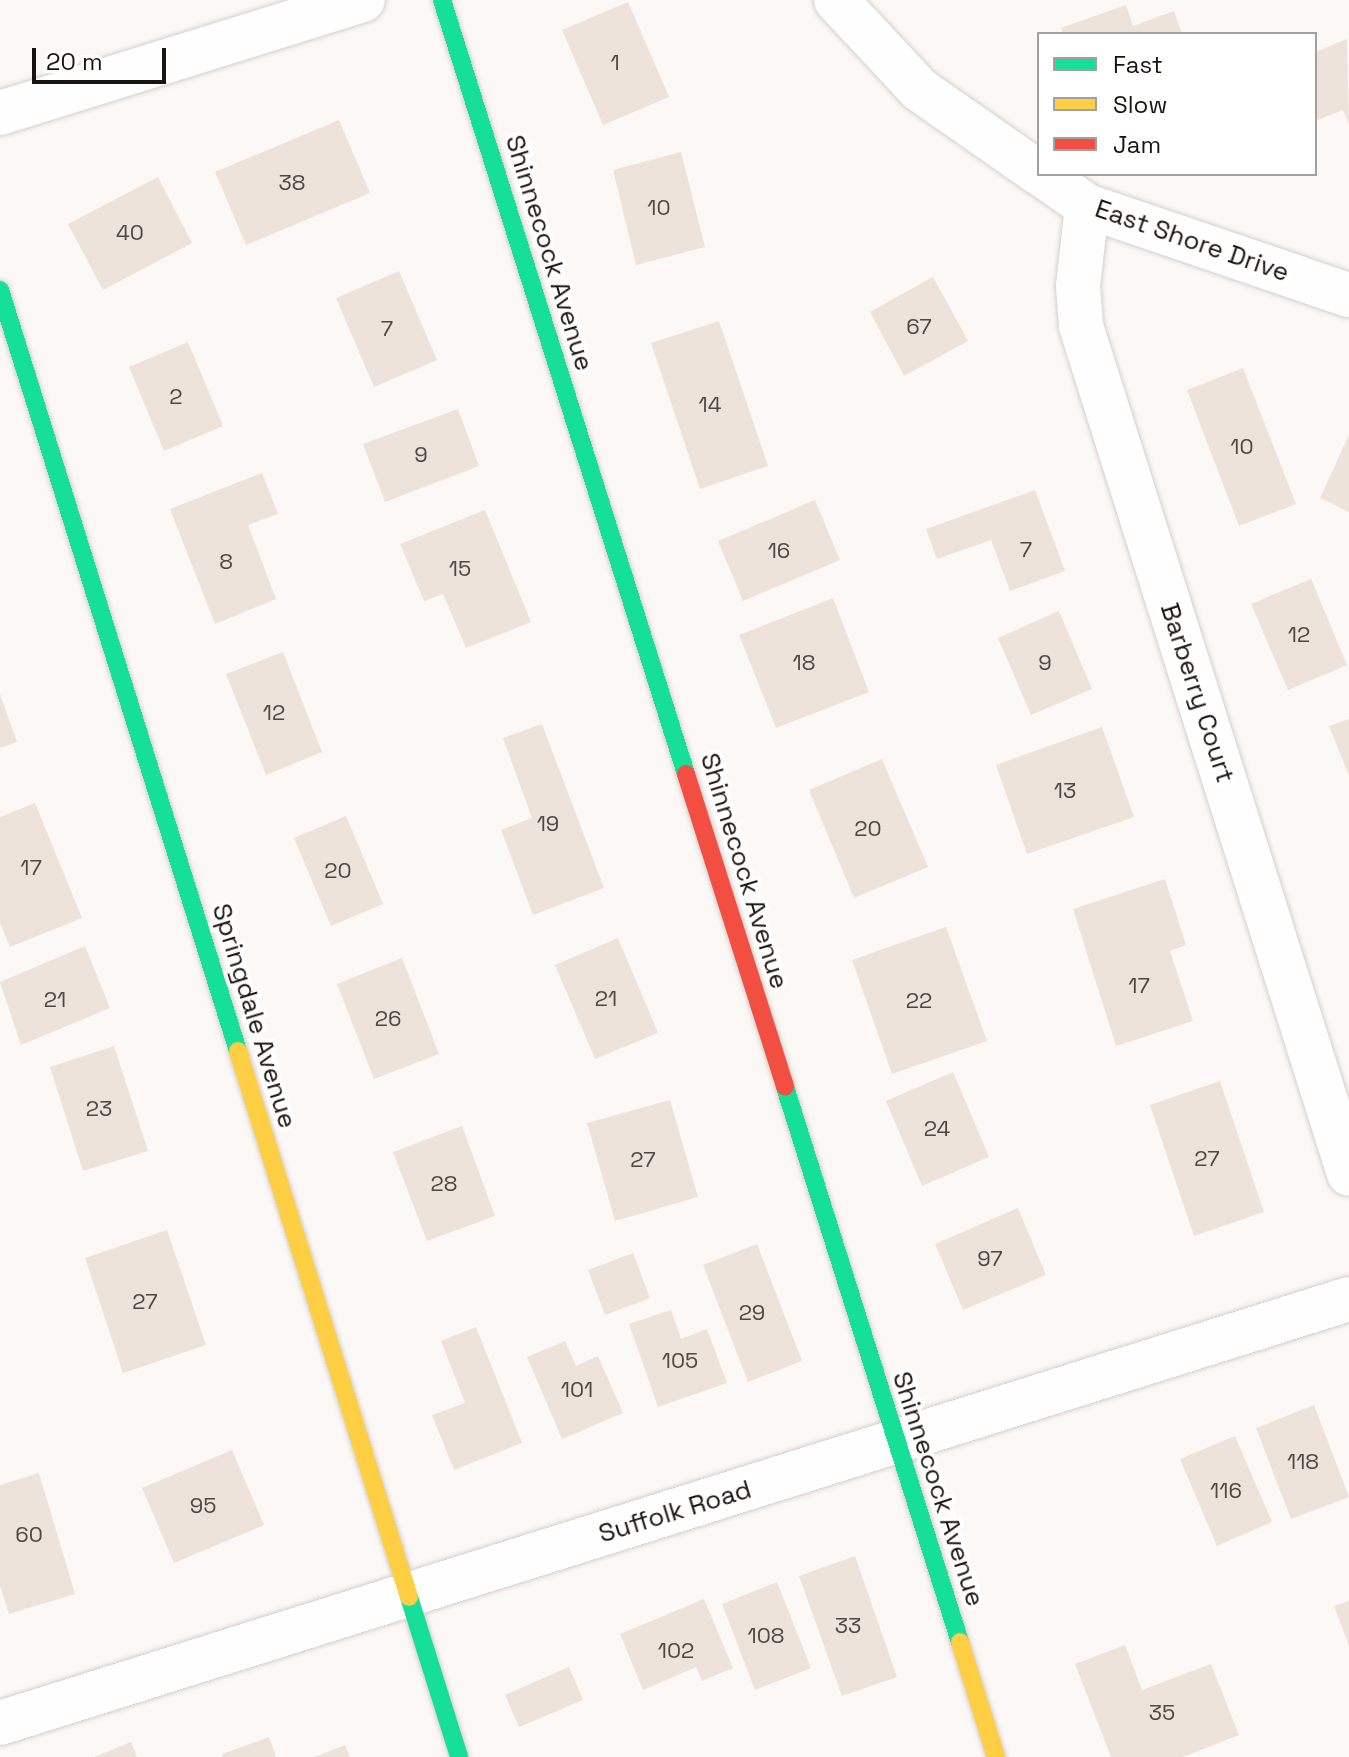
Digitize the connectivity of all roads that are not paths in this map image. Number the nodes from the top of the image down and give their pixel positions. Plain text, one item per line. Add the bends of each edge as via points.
1 (363, 0) edge
2 (442, 0) edge
3 (836, 0) edge
4 (0, 113) edge
5 (1037, 171) edge
6 (1044, 176) edge
7 (1087, 206) junction
8 (0, 290) edge
9 (1349, 295) edge
10 (1349, 1174) edge
11 (1349, 1299) edge
12 (896, 1443) junction
13 (408, 1595) junction
14 (0, 1723) edge
15 (459, 1757) edge
16 (996, 1757) edge

1 - 4 street
2 - 12 street, Shinnecock Avenue
3 - 5 street, East Shore Drive via 920,90
6 - 7 street, East Shore Drive
7 - 9 street, East Shore Drive
7 - 10 street, Barberry Court via 1078,286 1081,326
8 - 13 street, Springdale Avenue
11 - 12 street, Suffolk Road
12 - 13 street, Suffolk Road
12 - 16 street, Shinnecock Avenue
13 - 14 street, Suffolk Road
13 - 15 street, Springdale Avenue

